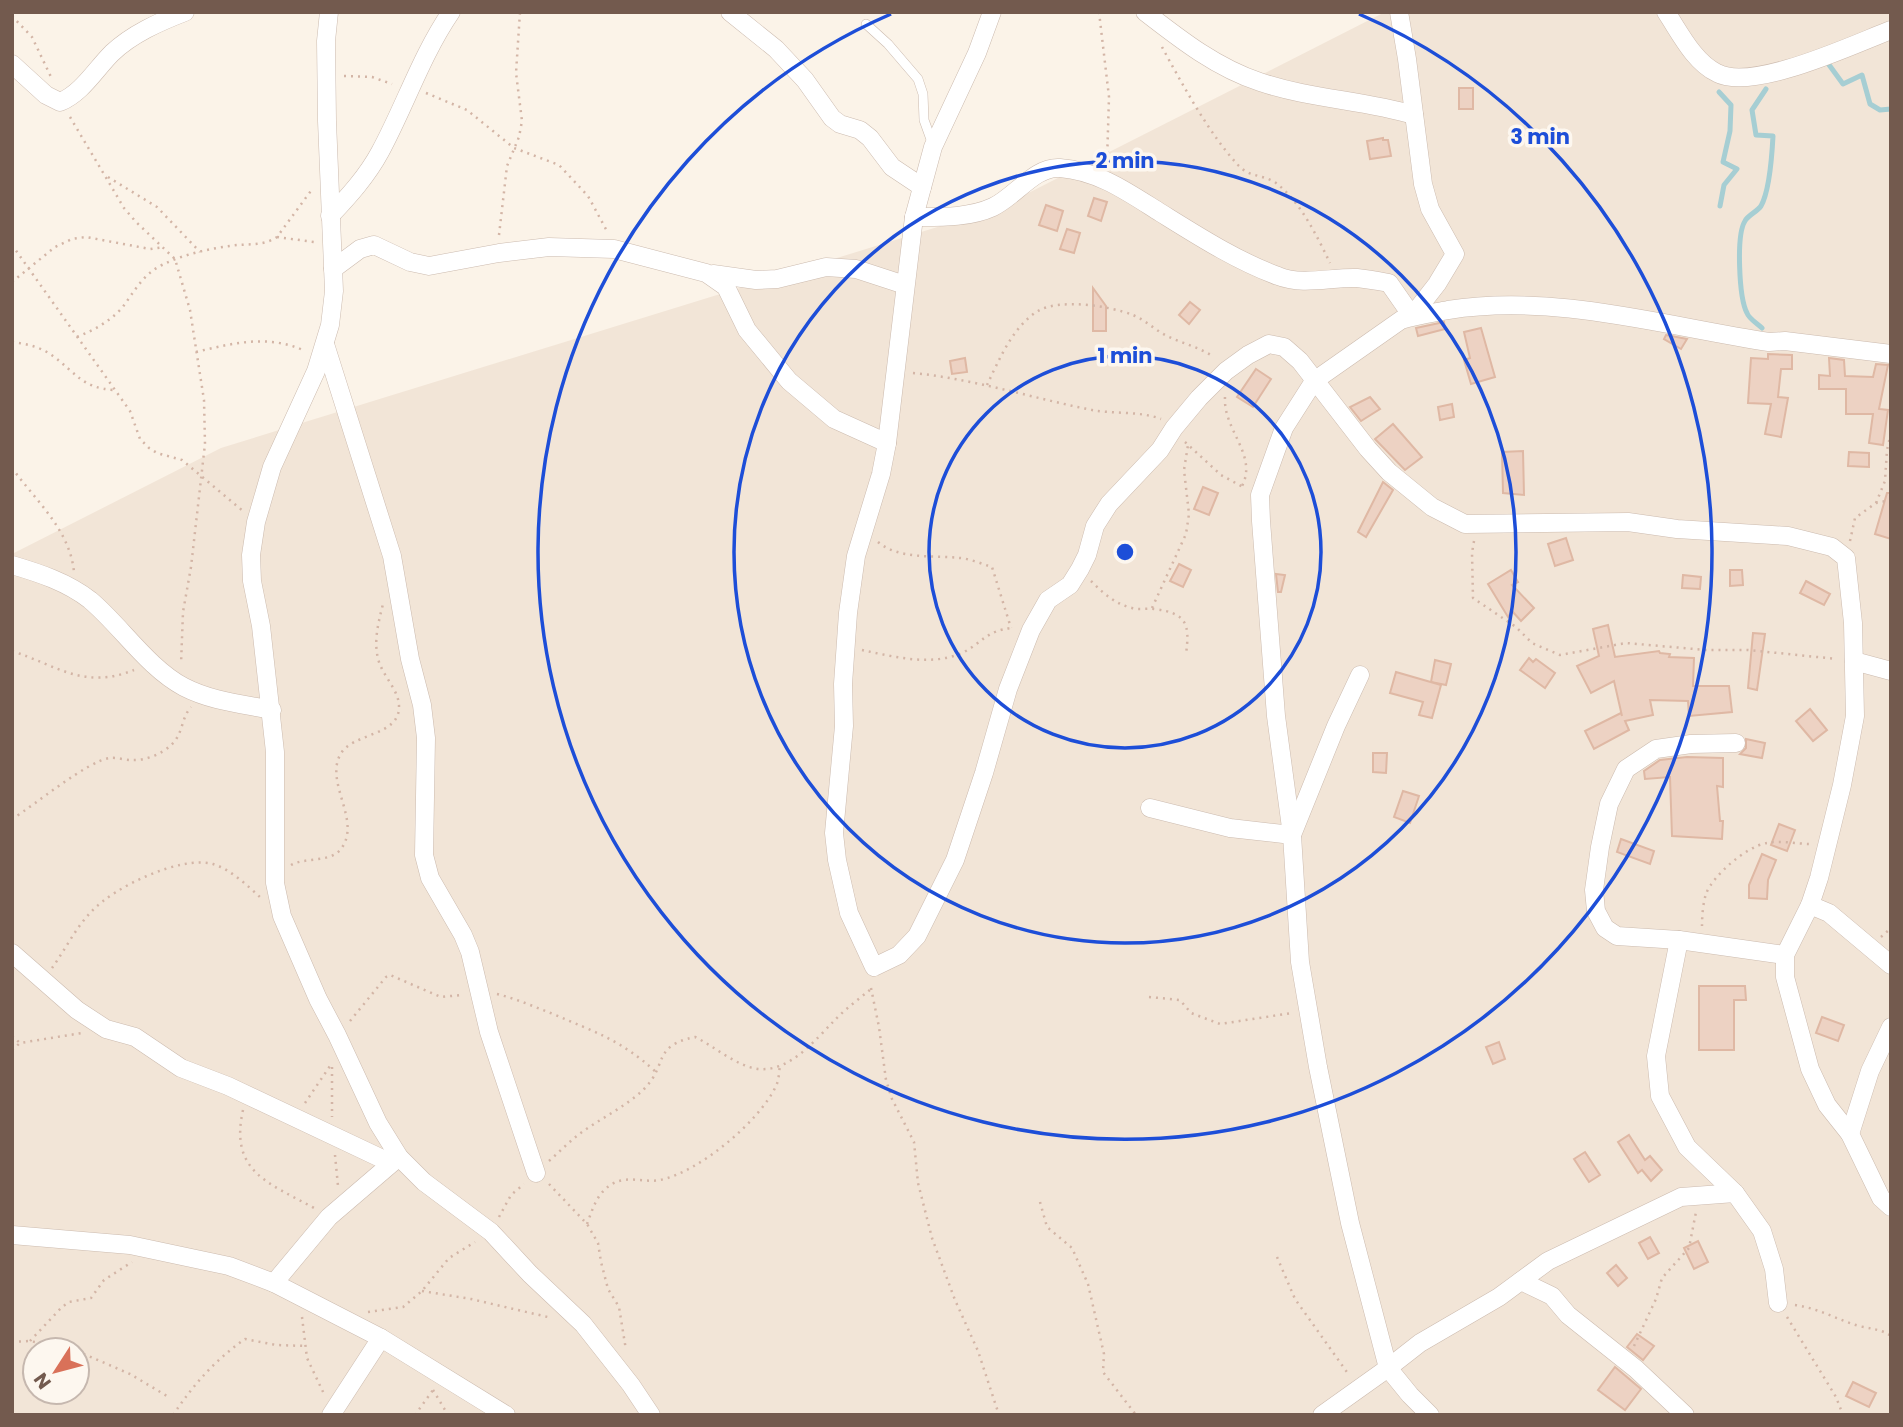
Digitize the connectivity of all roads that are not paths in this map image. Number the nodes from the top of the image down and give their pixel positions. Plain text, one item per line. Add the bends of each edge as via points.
1 (185, 12) edge
2 (329, 12) edge
3 (451, 12) edge
4 (730, 12) edge
5 (992, 12) edge
6 (1145, 12) edge
7 (1399, 12) edge
8 (1666, 12) edge
9 (866, 24) dead end
10 (1891, 30) edge
11 (12, 64) edge
12 (1414, 115) junction
13 (933, 147) junction
14 (922, 187) junction
15 (330, 216) junction
16 (914, 218) junction
17 (333, 269) junction
18 (706, 272) junction
19 (905, 285) junction
20 (1412, 316) junction
21 (323, 351) junction
22 (1891, 354) edge
23 (1314, 381) junction
24 (887, 443) junction
25 (12, 565) edge
26 (1854, 661) junction
27 (1891, 671) edge
28 (1360, 676) dead end
29 (272, 710) junction
30 (1736, 743) dead end
31 (1150, 807) dead end
32 (1292, 835) junction
33 (1810, 905) junction
34 (1679, 940) junction
35 (12, 953) edge
36 (1785, 955) junction
37 (1891, 965) edge
38 (1891, 1027) edge
39 (1850, 1134) junction
40 (395, 1160) junction
41 (536, 1172) road end
42 (1735, 1193) junction
43 (1891, 1207) edge
44 (12, 1235) edge
45 (1521, 1281) junction
46 (274, 1283) junction
47 (1778, 1303) road end
48 (381, 1338) junction
49 (1388, 1368) junction
50 (328, 1409) edge
51 (506, 1415) edge
52 (651, 1415) edge
53 (1322, 1415) edge
54 (1430, 1415) edge
55 (1685, 1415) edge

1 - 11 street via 139,33 114,51 70,98 60,102
2 - 15 street
3 - 15 street via 365,176
4 - 14 street via 776,48 832,118 870,138 892,167
5 - 13 street
6 - 12 street via 1226,69 1260,82
7 - 12 street
8 - 10 street via 1700,61 1733,79 1831,55
9 - 13 lane via 918,79
12 - 20 street via 1430,209 1455,254
13 - 14 street
14 - 16 street
15 - 17 street
16 - 19 street
16 - 20 street via 965,215 990,208 1044,169 1084,172 1106,179 1200,237 1279,277 1389,283
17 - 18 street via 360,249 374,245 429,266 549,247 614,249
17 - 21 street via 334,291
18 - 19 street via 756,280 826,267 856,269
18 - 24 street via 726,287 747,330 789,381 834,419
19 - 24 street
20 - 22 street via 1479,305 1551,308 1769,342
20 - 23 street
21 - 29 street via 272,467 251,555
21 - 41 street via 392,556 422,705 426,738 424,855 430,878 467,944 489,1032
23 - 24 street via 1284,347 1269,344 1248,355 1199,398 1160,450 1108,504 1080,569 1070,585 1048,600 1031,630 1007,689 955,860 916,936 899,955 874,967 849,913 834,833 856,556
23 - 26 street via 1390,472 1432,507 1465,524 1628,522 1788,536 1832,547 1846,558
23 - 32 street via 1284,428 1260,495 1267,625
25 - 29 street via 75,589 181,685 205,697
26 - 27 street
26 - 33 street via 1855,716
28 - 32 street
29 - 40 street via 275,883 282,916
30 - 34 street via 1656,749 1626,769 1609,804 1594,890 1596,911 1605,928 1617,936
31 - 32 street via 1230,828
32 - 49 street via 1300,962 1350,1223
33 - 36 street
33 - 37 street via 1829,913
34 - 36 street
34 - 42 street via 1656,1056 1660,1096 1687,1147
35 - 40 street via 106,1029 135,1037 181,1068
36 - 39 street via 1784,976 1810,1069 1828,1105
38 - 39 street via 1870,1071
39 - 43 street via 1881,1198
40 - 46 street via 336,1210
40 - 52 street via 491,1232 583,1324
42 - 45 street via 1681,1197 1586,1241
42 - 47 street via 1762,1231
44 - 46 street via 147,1248 229,1266
45 - 49 street
45 - 55 street via 1552,1296
46 - 48 street
48 - 50 street
48 - 51 street
49 - 53 street
49 - 54 street

